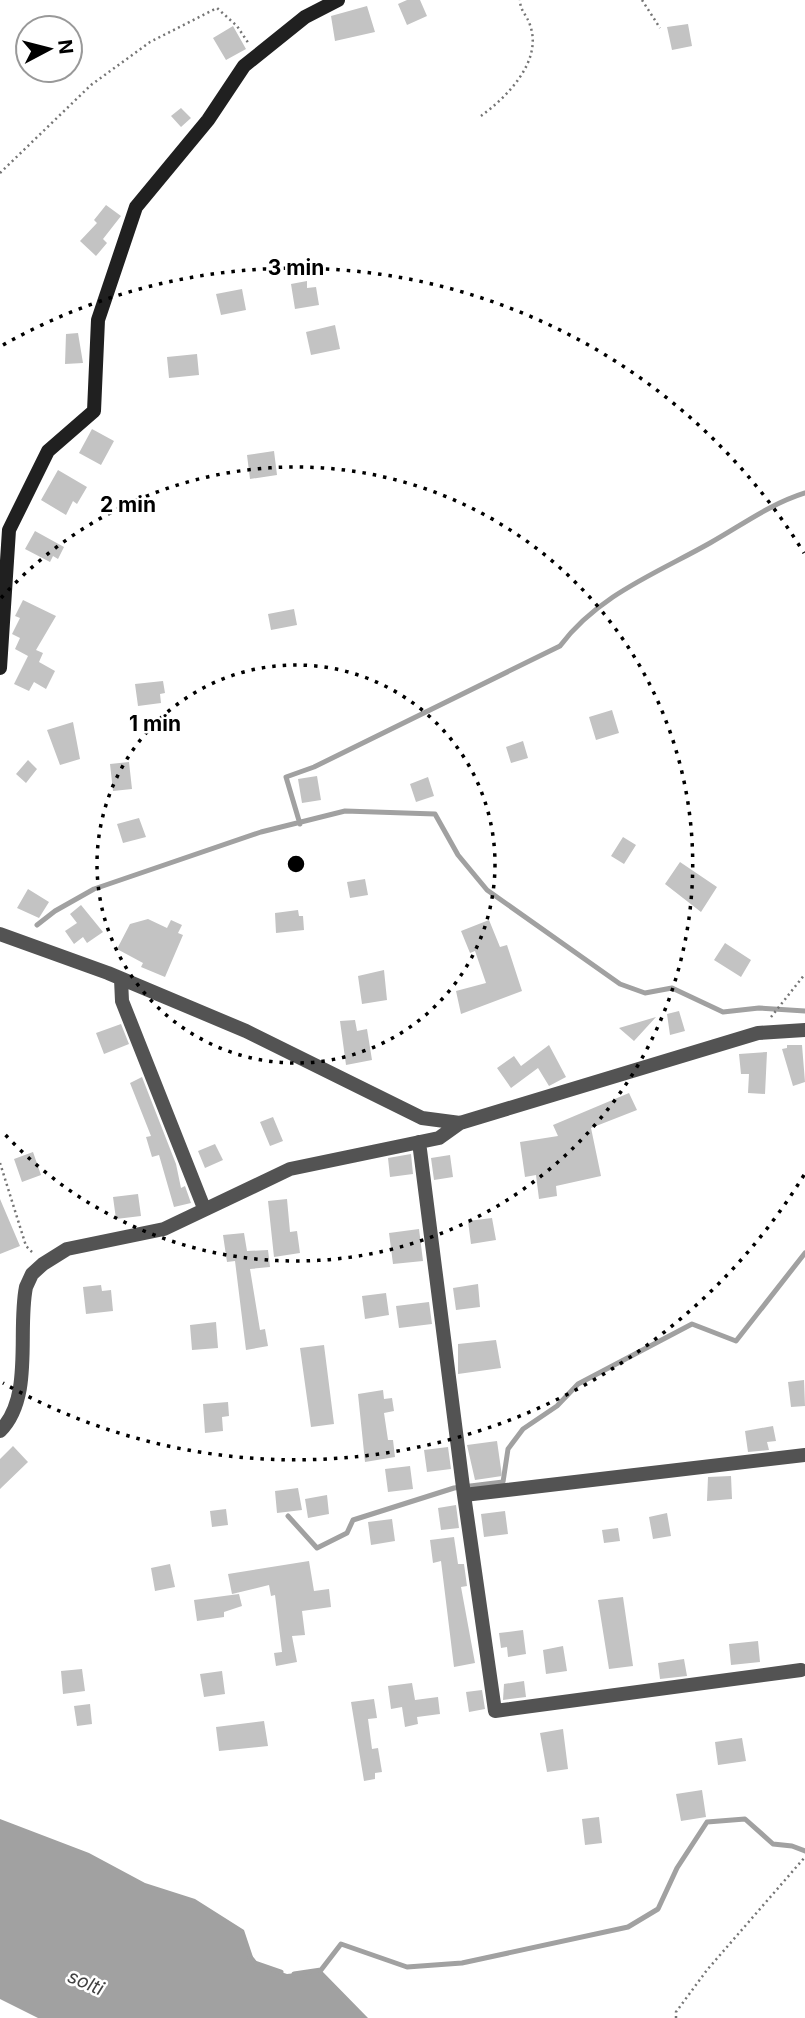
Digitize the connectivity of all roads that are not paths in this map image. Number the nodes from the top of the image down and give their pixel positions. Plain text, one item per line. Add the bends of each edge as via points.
1 (338, 0) edge
2 (0, 668) edge
3 (0, 934) edge
4 (121, 978) junction
5 (805, 1030) edge
6 (460, 1123) junction
7 (419, 1142) junction
8 (204, 1208) junction
9 (0, 1431) edge
10 (805, 1455) edge
11 (464, 1495) junction
12 (801, 1670) dead end

1 - 2 street via 305,17 244,66 208,120 136,207 98,320 94,411 48,450 9,530
3 - 4 street
4 - 6 street via 246,1031 422,1118
4 - 8 street via 122,1001
5 - 6 street via 758,1033
6 - 7 street via 439,1138
7 - 8 street via 290,1169
7 - 11 street
8 - 9 street via 164,1229 67,1249 32,1274 26,1287 19,1396 9,1422
10 - 11 street
11 - 12 street via 495,1711

